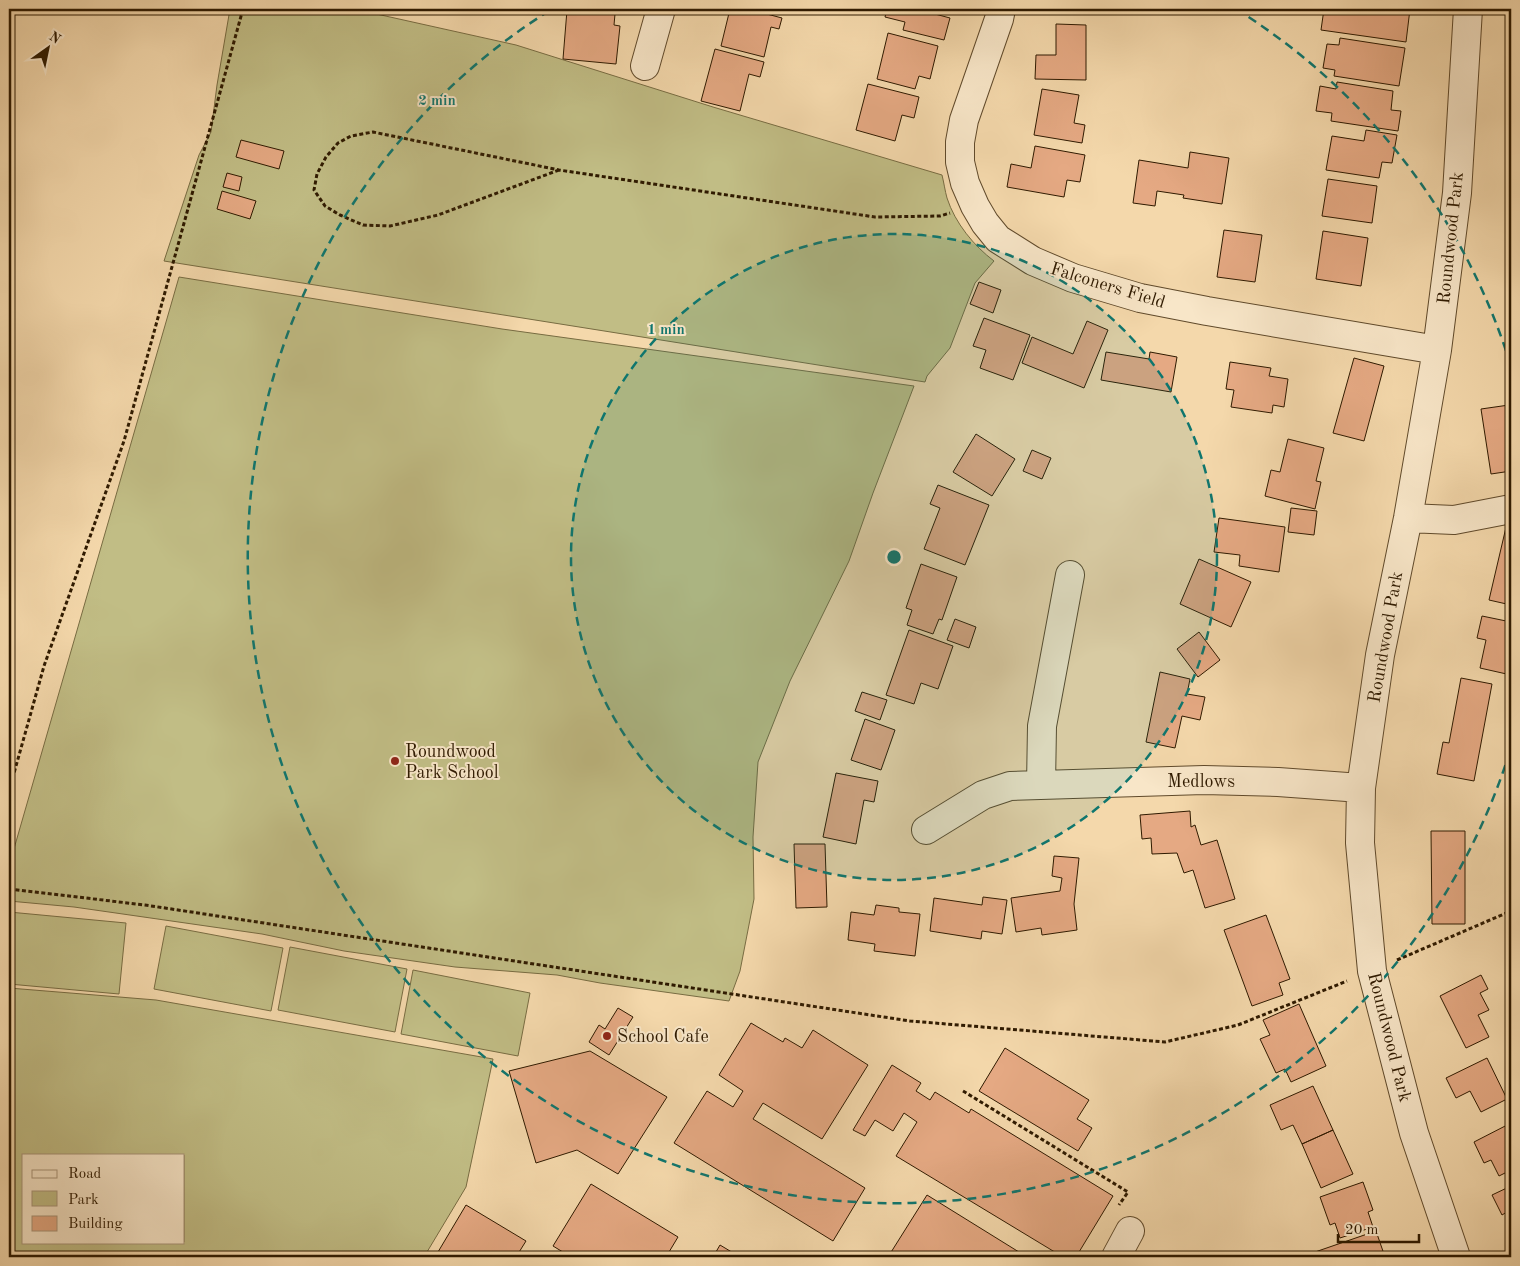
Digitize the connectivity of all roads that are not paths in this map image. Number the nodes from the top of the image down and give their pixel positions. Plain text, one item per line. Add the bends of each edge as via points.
1 (661, 9) edge
2 (1002, 9) edge
3 (1468, 9) edge
4 (645, 66) dead end
5 (1437, 350) junction
6 (1511, 509) edge
7 (1408, 518) junction
8 (1070, 575) dead end
9 (1041, 784) junction
10 (1361, 788) junction
11 (926, 830) dead end
12 (1130, 1231) road end
13 (1116, 1257) edge
14 (1456, 1257) edge

1 - 4 street
2 - 5 street, Falconers Field via 964,120 960,142 960,162 975,206 998,239 1033,261 1073,278 1140,298
3 - 5 street, Roundwood Park via 1457,193
5 - 7 street, Roundwood Park
6 - 7 street via 1454,520
7 - 10 street, Roundwood Park via 1380,655
8 - 9 street via 1042,726
9 - 10 street, Medlows via 1204,780
9 - 11 street, Medlows via 1010,786 983,795
10 - 14 street, Roundwood Park via 1360,843 1372,971 1414,1133
12 - 13 street

